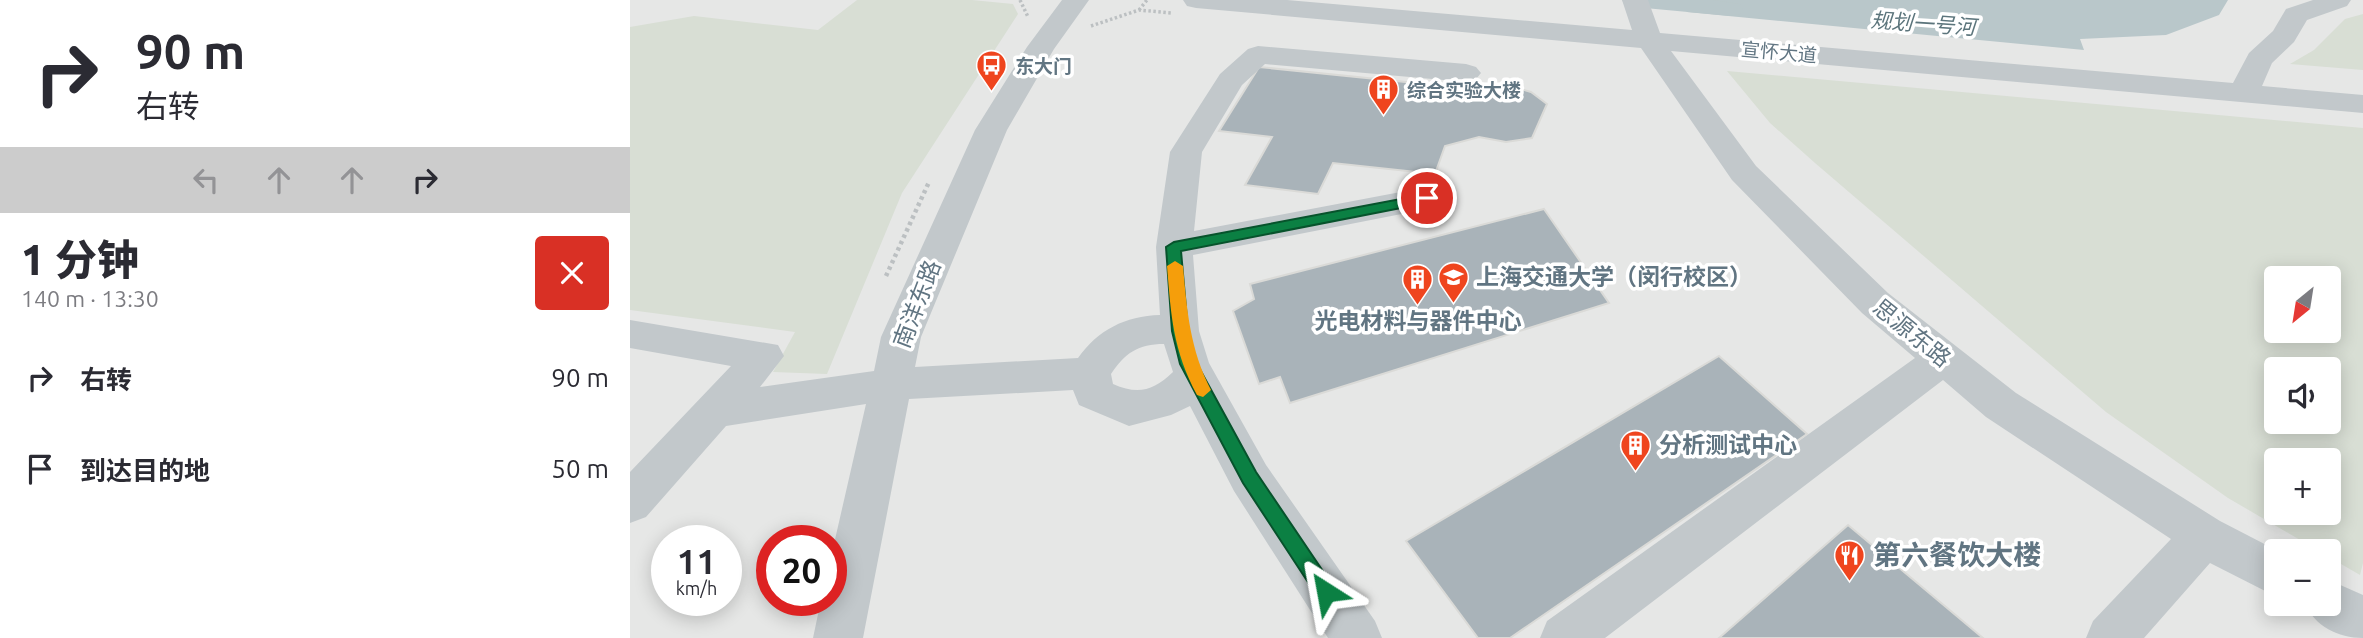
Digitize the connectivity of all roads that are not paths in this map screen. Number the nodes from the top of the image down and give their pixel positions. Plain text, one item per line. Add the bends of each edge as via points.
1 (2338, 0) edge
2 (1188, 7) edge
3 (1082, 14) edge
4 (1640, 18) edge
5 (1466, 73) dead end
6 (2244, 93) junction
7 (2363, 104) edge
8 (1427, 198) dead end
9 (1174, 247) junction
10 (1180, 331) junction
11 (630, 334) edge
12 (1944, 358) junction
13 (1090, 373) junction
14 (1195, 376) junction
15 (891, 384) junction
16 (713, 411) junction
17 (630, 503) edge
18 (2204, 536) junction
19 (2264, 568) edge
20 (2341, 609) edge
21 (2363, 621) edge
22 (838, 638) edge
23 (1357, 638) edge
24 (1565, 638) edge
25 (2111, 638) edge

1 - 6 lane via 2296,15 2284,36 2259,59
2 - 4 lane, 宣怀大道
3 - 15 lane, 南洋东路 via 1041,47 990,130 901,337
4 - 6 lane, 宣怀大道
4 - 12 lane, 思源东路 via 1744,173 1875,303
5 - 9 lane via 1258,55 1230,80 1186,152
6 - 7 lane, 宣怀大道
8 - 9 lane
9 - 10 lane
10 - 13 lane via 1147,328 1107,345
10 - 14 lane
11 - 16 lane via 764,356
12 - 18 lane, 思源东路 via 2001,405
12 - 24 lane
13 - 14 lane via 1094,394 1129,409 1171,399
13 - 15 lane
14 - 23 lane via 1250,478
15 - 16 lane
15 - 22 lane, 南洋东路
16 - 17 lane
18 - 19 lane, 思源东路
18 - 25 lane
20 - 21 lane

